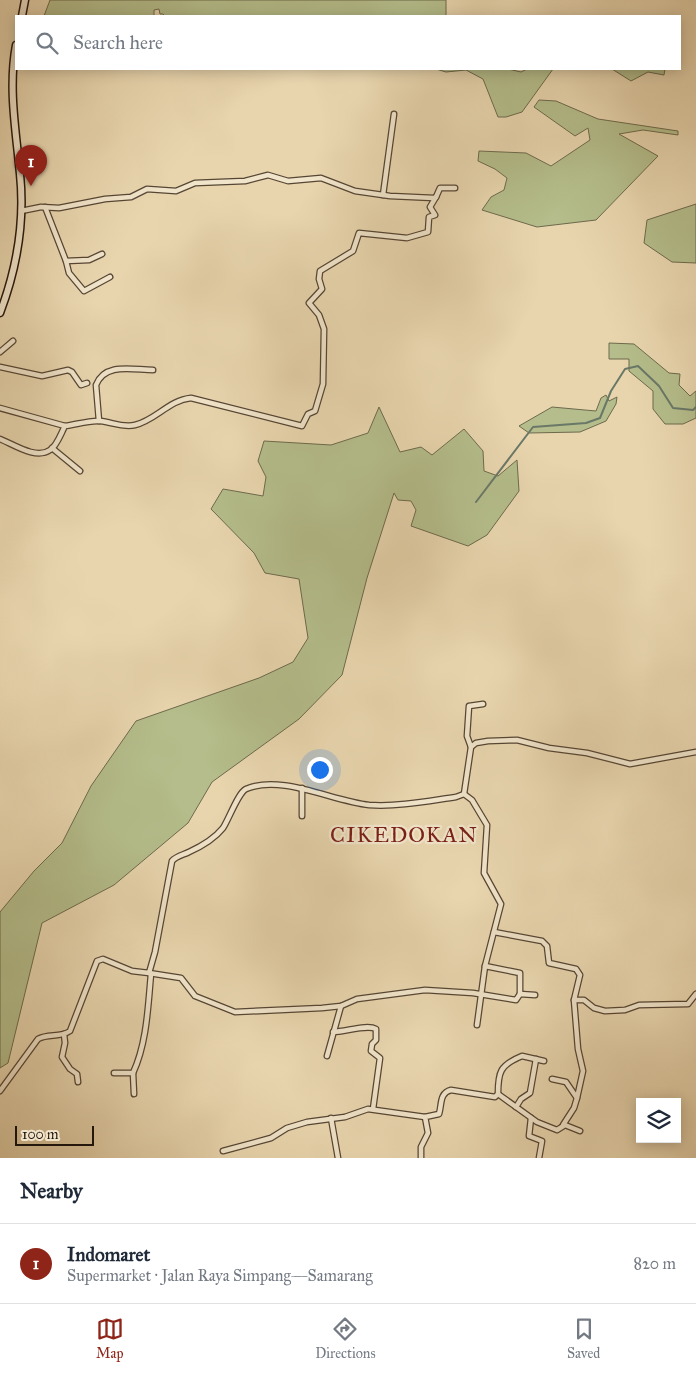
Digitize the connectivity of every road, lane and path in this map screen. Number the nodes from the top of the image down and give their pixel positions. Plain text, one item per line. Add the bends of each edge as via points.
1 (25, 0) edge
2 (22, 15) edge
3 (15, 63) edge
4 (394, 114) dead end
5 (455, 188) dead end
6 (383, 195) junction
7 (436, 197) junction
8 (45, 207) junction
9 (21, 211) junction
10 (102, 254) dead end
11 (66, 262) junction
12 (110, 277) dead end
13 (0, 313) edge
14 (13, 342) dead end
15 (0, 352) edge
16 (0, 366) edge
17 (153, 370) dead end
18 (87, 383) dead end
19 (0, 408) edge
20 (99, 421) junction
21 (65, 426) junction
22 (0, 438) edge
23 (52, 448) junction
24 (80, 471) dead end
25 (483, 704) dead end
26 (471, 746) junction
27 (696, 752) edge
28 (302, 788) junction
29 (464, 794) junction
30 (302, 816) dead end
31 (494, 932) junction
32 (485, 966) junction
33 (150, 974) junction
34 (480, 994) junction
35 (520, 994) junction
36 (696, 994) edge
37 (535, 995) dead end
38 (574, 1000) junction
39 (340, 1006) junction
40 (478, 1025) dead end
41 (333, 1032) junction
42 (64, 1034) junction
43 (327, 1056) dead end
44 (536, 1059) junction
45 (544, 1061) dead end
46 (114, 1073) dead end
47 (134, 1073) junction
48 (552, 1079) dead end
49 (78, 1082) dead end
50 (0, 1091) edge
51 (134, 1094) dead end
52 (498, 1094) junction
53 (577, 1098) junction
54 (374, 1108) junction
55 (516, 1108) junction
56 (425, 1117) junction
57 (331, 1118) junction
58 (531, 1118) junction
59 (563, 1125) junction
60 (580, 1131) dead end
61 (223, 1151) dead end
62 (338, 1158) edge
63 (421, 1158) edge
64 (539, 1158) edge

1 - 2 main road
3 - 9 main road via 13,98 21,175
4 - 6 street
5 - 7 street via 440,188
6 - 7 street
6 - 8 street via 350,190 321,178 288,181 268,175 245,181 195,184 176,191 147,188 131,197 59,208
7 - 20 street via 430,206 435,215 429,217 428,232 407,238 359,233 353,251 320,271 322,289 309,303 324,329 323,384 315,411 308,414 302,426 190,398 176,401 155,417 136,425 119,426
8 - 9 street
8 - 11 street
9 - 13 main road via 16,258
10 - 11 street via 89,260
11 - 12 street via 69,273 84,291
14 - 15 street
16 - 18 street via 42,376 68,370 74,373 81,385
17 - 20 street via 114,369 104,374 96,385
19 - 21 street
20 - 21 street
21 - 23 street
22 - 23 street via 34,452
23 - 24 street
25 - 26 street via 469,706 467,734
26 - 27 street via 478,742 509,740 630,764
26 - 29 street
28 - 29 street via 338,800 370,805 405,804
28 - 30 street
28 - 33 street via 274,786 241,792 232,814 216,835 172,861
29 - 31 street via 472,800 488,831 484,873 501,904
31 - 32 street
31 - 38 street via 542,941 547,946 549,962 576,969 580,977
32 - 34 street
32 - 35 street via 520,973
33 - 39 street via 181,978 195,996 235,1012
33 - 42 street via 98,960 72,1028
33 - 47 street via 147,1016
34 - 35 street via 513,1000
34 - 39 street via 425,990 357,998
34 - 40 street
35 - 37 street
36 - 38 street via 688,1004 639,1004 616,1011 600,1010 584,1000
38 - 53 street via 583,1071
39 - 41 street
41 - 43 street
41 - 54 street via 368,1026 376,1029 371,1051 380,1058
42 - 49 street via 62,1057 77,1074
42 - 50 street via 38,1039
44 - 45 street
44 - 52 street via 522,1056 506,1064 498,1075
44 - 55 street via 530,1093
46 - 47 street
47 - 51 street
48 - 53 street via 566,1082
52 - 55 street
52 - 56 street via 491,1097 447,1091 443,1094 439,1114
53 - 59 street
54 - 56 street
54 - 57 street
55 - 58 street
56 - 63 street via 428,1133 421,1147
57 - 61 street via 286,1128 271,1138
57 - 62 street
58 - 59 street via 557,1130
58 - 64 street via 530,1136 542,1141
59 - 60 street

